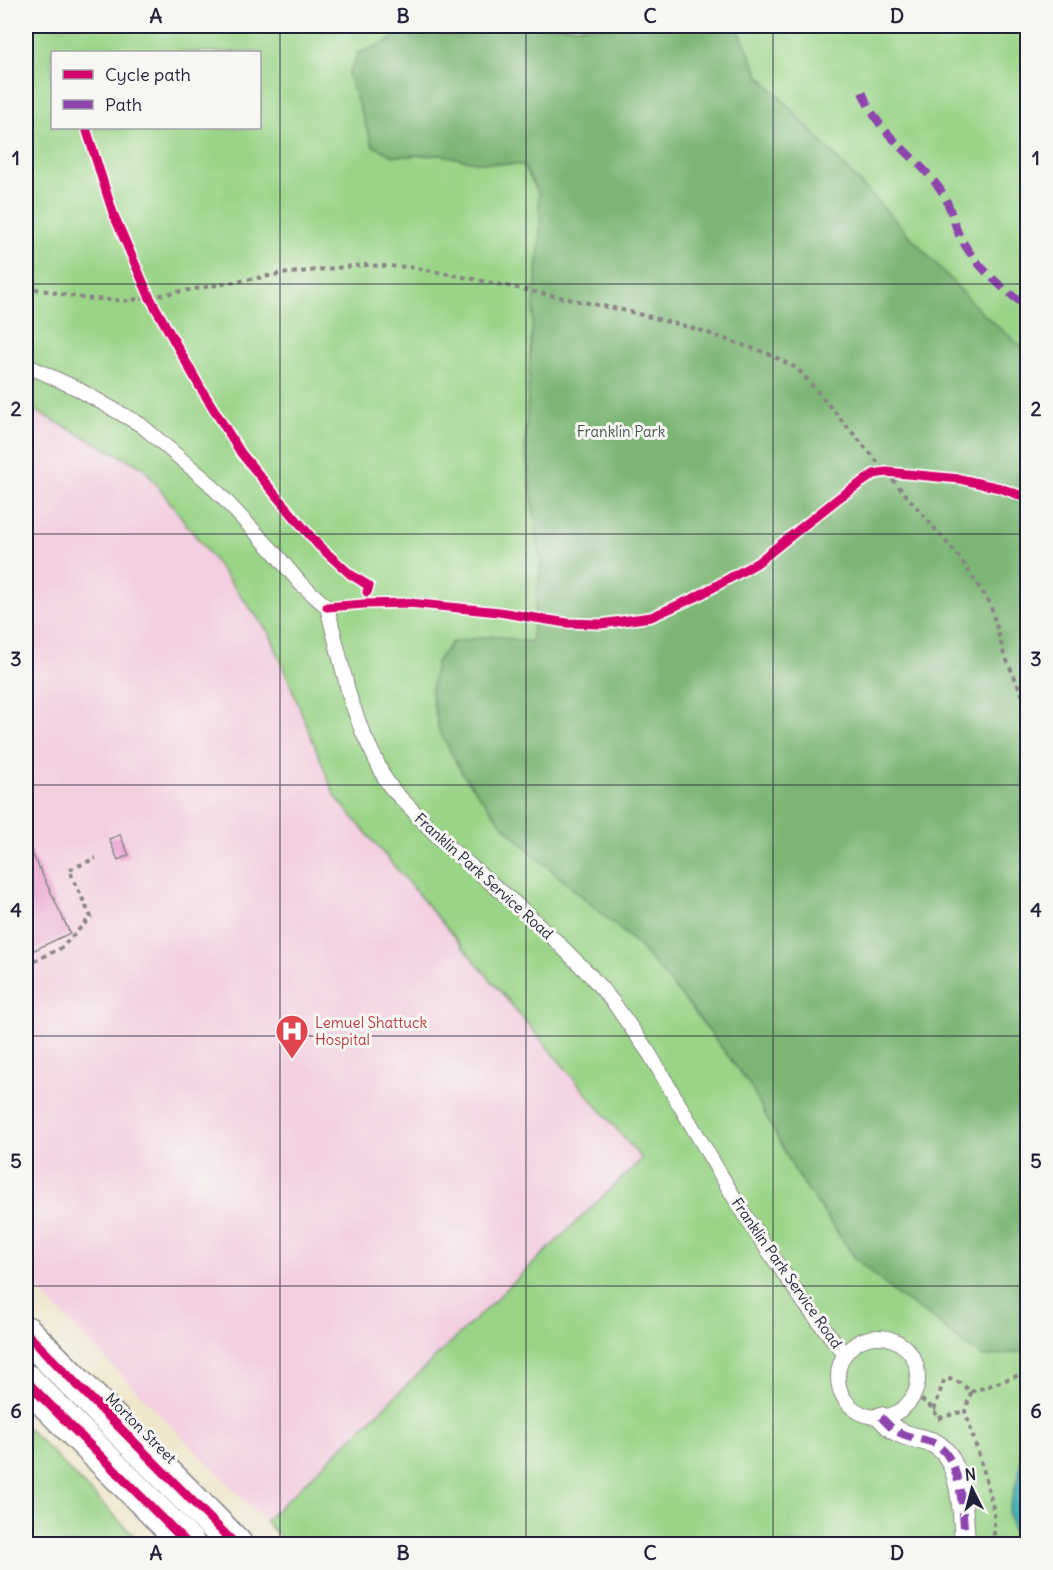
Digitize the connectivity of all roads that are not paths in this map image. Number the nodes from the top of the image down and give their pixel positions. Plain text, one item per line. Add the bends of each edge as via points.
1 (26, 365) edge
2 (26, 1333) edge
3 (844, 1355) junction
4 (26, 1381) edge
5 (881, 1417) junction
6 (188, 1545) edge
7 (235, 1545) edge
8 (965, 1545) edge

1 - 3 lane, Franklin Park Service Road via 141,425 208,482 300,583 327,607 350,698 392,789 444,844 553,938 613,1002 649,1053 765,1246
2 - 7 highway, Morton Street
3 - 5 lane, Franklin Park Service Road via 838,1373 839,1388 846,1402 858,1412
3 - 5 lane, Franklin Park Service Road via 857,1343 882,1337 905,1348 913,1358 917,1371 914,1394 894,1414
4 - 6 highway
5 - 8 street, Franklin Park Service Road via 896,1431 932,1442 947,1454 960,1493

